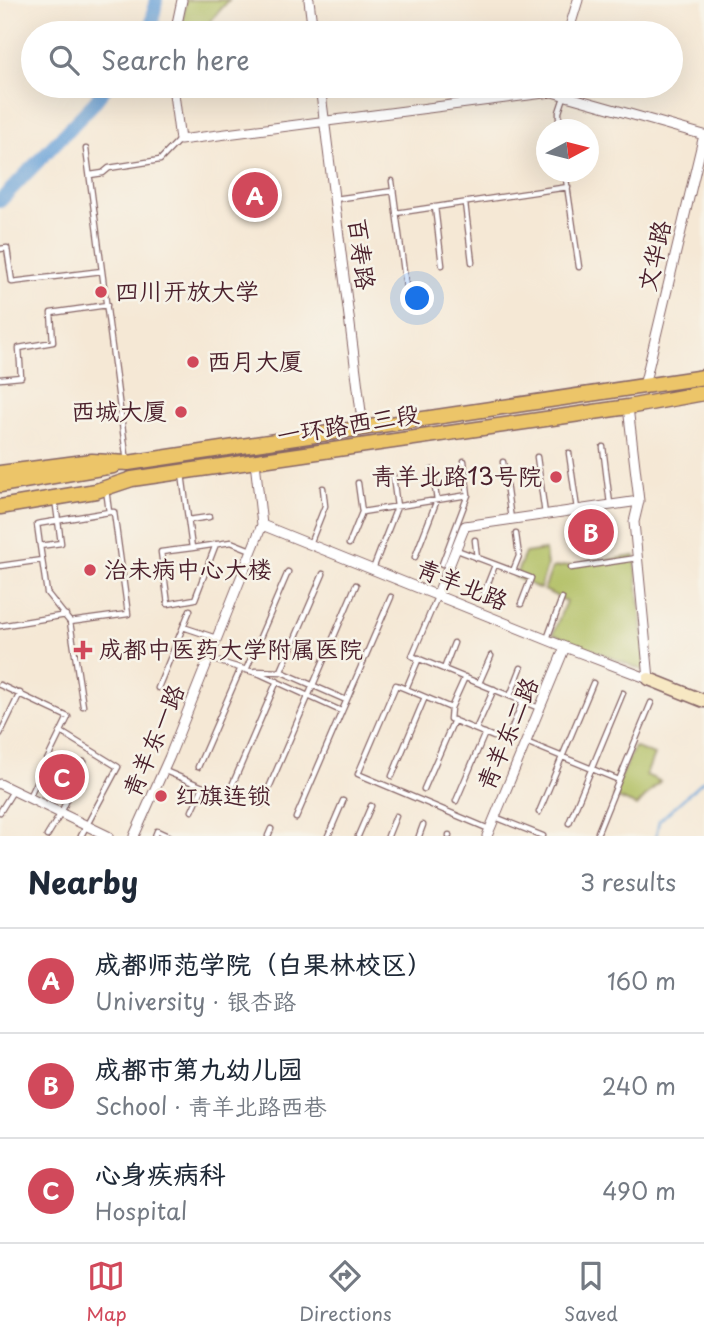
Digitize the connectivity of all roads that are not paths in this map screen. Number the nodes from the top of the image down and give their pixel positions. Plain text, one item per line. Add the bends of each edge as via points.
1 (181, 0) edge
2 (309, 0) edge
3 (578, 0) edge
4 (177, 21) edge
5 (312, 21) edge
6 (572, 21) edge
7 (175, 98) edge
8 (321, 98) edge
9 (489, 98) edge
10 (564, 98) edge
11 (572, 98) edge
12 (559, 119) edge
13 (324, 121) junction
14 (704, 135) edge
15 (180, 140) junction
16 (86, 149) dead end
17 (90, 175) junction
18 (392, 181) dead end
19 (567, 182) edge
20 (568, 187) junction
21 (393, 191) junction
22 (334, 199) junction
23 (465, 203) junction
24 (435, 207) junction
25 (396, 214) junction
26 (0, 248) edge
27 (472, 262) dead end
28 (442, 265) dead end
29 (579, 267) dead end
30 (102, 271) junction
31 (406, 287) dead end
32 (107, 305) junction
33 (704, 377) edge
34 (0, 379) edge
35 (644, 386) junction
36 (704, 393) edge
37 (628, 407) junction
38 (363, 428) junction
39 (603, 447) dead end
40 (569, 453) dead end
41 (537, 457) dead end
42 (464, 461) dead end
43 (255, 462) junction
44 (503, 462) dead end
45 (128, 463) junction
46 (432, 470) dead end
47 (0, 473) edge
48 (182, 473) junction
49 (393, 476) dead end
50 (132, 479) junction
51 (358, 483) dead end
52 (0, 485) edge
53 (106, 488) junction
54 (323, 488) dead end
55 (468, 495) junction
56 (0, 497) edge
57 (55, 498) junction
58 (437, 500) junction
59 (639, 501) junction
60 (610, 505) junction
61 (0, 507) edge
62 (397, 507) junction
63 (577, 510) junction
64 (109, 512) junction
65 (362, 512) junction
66 (545, 515) junction
67 (209, 517) dead end
68 (188, 520) junction
69 (511, 520) junction
70 (58, 521) junction
71 (262, 525) junction
72 (516, 534) dead end
73 (475, 540) dead end
74 (216, 544) junction
75 (310, 544) junction
76 (349, 544) dead end
77 (40, 546) junction
78 (192, 548) junction
79 (252, 550) junction
80 (456, 550) junction
81 (415, 557) dead end
82 (477, 558) junction
83 (638, 558) junction
84 (42, 560) junction
85 (442, 564) dead end
86 (495, 565) junction
87 (0, 566) edge
88 (571, 568) dead end
89 (373, 569) junction
90 (288, 572) dead end
91 (513, 572) junction
92 (323, 574) dead end
93 (356, 585) dead end
94 (484, 593) dead end
95 (437, 596) junction
96 (391, 597) dead end
97 (562, 598) dead end
98 (521, 604) dead end
99 (190, 610) dead end
100 (66, 615) junction
101 (70, 622) junction
102 (0, 626) edge
103 (183, 627) junction
104 (217, 639) junction
105 (546, 640) junction
106 (454, 643) dead end
107 (565, 648) junction
108 (491, 656) dead end
109 (209, 658) junction
110 (419, 659) junction
111 (444, 668) junction
112 (521, 668) dead end
113 (246, 670) junction
114 (281, 671) junction
115 (465, 677) junction
116 (649, 679) junction
117 (277, 681) junction
118 (479, 683) junction
119 (593, 683) dead end
120 (0, 685) edge
121 (313, 685) junction
122 (158, 688) dead end
123 (405, 689) junction
124 (494, 689) junction
125 (20, 693) junction
126 (623, 693) dead end
127 (510, 695) junction
128 (309, 696) junction
129 (425, 697) junction
130 (346, 700) junction
131 (523, 701) junction
132 (704, 701) edge
133 (651, 703) dead end
134 (83, 706) dead end
135 (451, 708) junction
136 (540, 708) junction
137 (341, 711) junction
138 (454, 720) junction
139 (476, 729) junction
140 (61, 732) junction
141 (485, 733) junction
142 (0, 734) edge
143 (526, 742) junction
144 (563, 757) junction
145 (84, 762) dead end
146 (198, 767) dead end
147 (592, 769) junction
148 (164, 770) junction
149 (392, 776) dead end
150 (619, 780) junction
151 (0, 784) edge
152 (231, 789) dead end
153 (424, 789) dead end
154 (13, 791) junction
155 (29, 798) junction
156 (343, 801) dead end
157 (456, 801) dead end
158 (262, 804) dead end
159 (371, 806) dead end
160 (192, 811) dead end
161 (0, 812) edge
162 (539, 812) dead end
163 (61, 813) junction
164 (396, 816) dead end
165 (495, 817) junction
166 (296, 818) dead end
167 (569, 824) dead end
168 (424, 825) dead end
169 (87, 826) junction
170 (271, 829) dead end
171 (598, 832) dead end
172 (488, 833) edge
173 (47, 836) edge
174 (81, 836) edge
175 (108, 836) edge
176 (134, 836) edge
177 (155, 836) edge
178 (168, 836) edge
179 (268, 836) edge
180 (328, 836) edge
181 (358, 836) edge
182 (388, 836) edge
183 (419, 836) edge
184 (543, 836) edge

1 - 4 street
2 - 5 street
3 - 6 street
7 - 15 street
8 - 13 street, 百寿路
9 - 13 street
10 - 12 lane
11 - 14 street
13 - 15 street
13 - 22 street, 百寿路
14 - 35 street, 文华路
15 - 17 lane via 160,160
16 - 17 lane
17 - 30 lane
18 - 21 lane
19 - 20 lane
20 - 23 lane
20 - 29 lane
21 - 22 lane
21 - 25 lane
22 - 38 street, 百寿路
23 - 24 lane
23 - 27 lane
24 - 25 lane
24 - 28 lane
25 - 31 lane
26 - 30 lane via 7,248 12,282
30 - 32 lane
32 - 34 lane via 51,313 53,342 19,348 21,377
32 - 45 lane
33 - 35 main road, 一环路西三段
35 - 38 main road, 一环路西三段
36 - 37 main road, 一环路西三段
37 - 43 main road, 一环路西三段
37 - 59 street
38 - 45 main road, 一环路西三段
39 - 60 lane
40 - 63 lane
41 - 66 lane
42 - 55 lane
43 - 48 main road, 一环路西三段
43 - 71 street, 青羊东一路
44 - 69 lane
45 - 47 main road, 一环路西三段 via 92,461
45 - 52 main road
46 - 58 lane
48 - 50 main road, 一环路西三段
48 - 68 lane
49 - 62 lane
50 - 53 main road, 一环路西三段
50 - 56 main road
51 - 65 lane
53 - 57 main road, 一环路西三段
53 - 64 lane
54 - 75 lane via 325,506
55 - 58 lane
55 - 85 lane
57 - 61 main road, 一环路西三段
57 - 70 lane
58 - 62 lane
58 - 81 lane
59 - 60 street
59 - 83 street via 632,534
60 - 63 street
62 - 65 lane
62 - 89 lane
63 - 66 street
64 - 70 lane
64 - 101 lane via 114,512 128,614
65 - 76 lane
66 - 69 street
67 - 68 lane
68 - 78 lane
69 - 80 street via 465,526
70 - 77 lane via 61,543
70 - 77 lane via 37,524
71 - 75 street, 青羊北路
71 - 79 street, 青羊东一路
72 - 91 lane via 519,556
73 - 82 lane
74 - 78 lane
74 - 78 lane via 195,599 168,604 161,552
74 - 79 lane via 231,542
75 - 89 street, 青羊北路
77 - 84 lane
79 - 104 street, 青羊东一路
80 - 82 lane
80 - 95 street
82 - 86 lane
83 - 88 lane
83 - 116 street
84 - 87 lane
84 - 100 lane via 47,593
86 - 91 lane
86 - 94 lane
89 - 95 street, 青羊北路
90 - 113 lane
91 - 98 lane via 531,578
92 - 114 lane
93 - 121 lane
95 - 105 street, 青羊北路
95 - 110 lane via 412,656
96 - 130 lane
97 - 105 lane
99 - 103 lane
100 - 101 lane
100 - 102 lane
101 - 134 lane
103 - 104 lane
103 - 122 lane
104 - 109 street, 青羊东一路
105 - 107 street, 青羊北路
106 - 111 lane
107 - 116 street, 青羊北路
107 - 136 street, 青羊东二路
108 - 118 lane
109 - 113 lane
109 - 148 street, 青羊东一路
110 - 111 lane
110 - 123 lane
111 - 115 lane
112 - 127 lane
113 - 114 lane
113 - 117 lane
113 - 146 lane
114 - 121 lane
115 - 118 lane
115 - 135 lane
116 - 132 street
117 - 128 lane
117 - 152 lane
118 - 124 lane
119 - 144 lane
120 - 125 lane
121 - 128 lane
121 - 130 lane
123 - 129 lane
123 - 172 lane via 396,685 358,774
124 - 127 lane
124 - 139 lane
125 - 140 lane via 68,717
125 - 142 lane
126 - 147 lane
127 - 131 lane
128 - 137 lane
128 - 158 lane
129 - 135 lane
129 - 149 lane
130 - 137 lane
131 - 136 lane
131 - 141 lane via 506,742
133 - 150 lane
135 - 138 lane via 450,719
136 - 143 street, 青羊东二路
137 - 166 lane
138 - 139 lane
138 - 153 lane
139 - 141 lane
140 - 155 lane
140 - 169 lane via 118,767
141 - 157 lane
143 - 144 lane
143 - 165 street, 青羊东二路
144 - 147 lane
144 - 162 lane
145 - 163 lane
147 - 150 lane
147 - 167 lane
148 - 160 lane via 203,787
148 - 176 street, 青羊东一路
150 - 171 lane
151 - 154 street
154 - 155 street
154 - 161 lane
155 - 163 street
156 - 180 lane
159 - 181 lane
163 - 169 street
163 - 173 lane
164 - 182 lane
165 - 172 street, 青羊东二路
165 - 184 lane
168 - 183 lane
169 - 174 lane
169 - 175 street
170 - 179 lane
177 - 178 lane via 157,831

